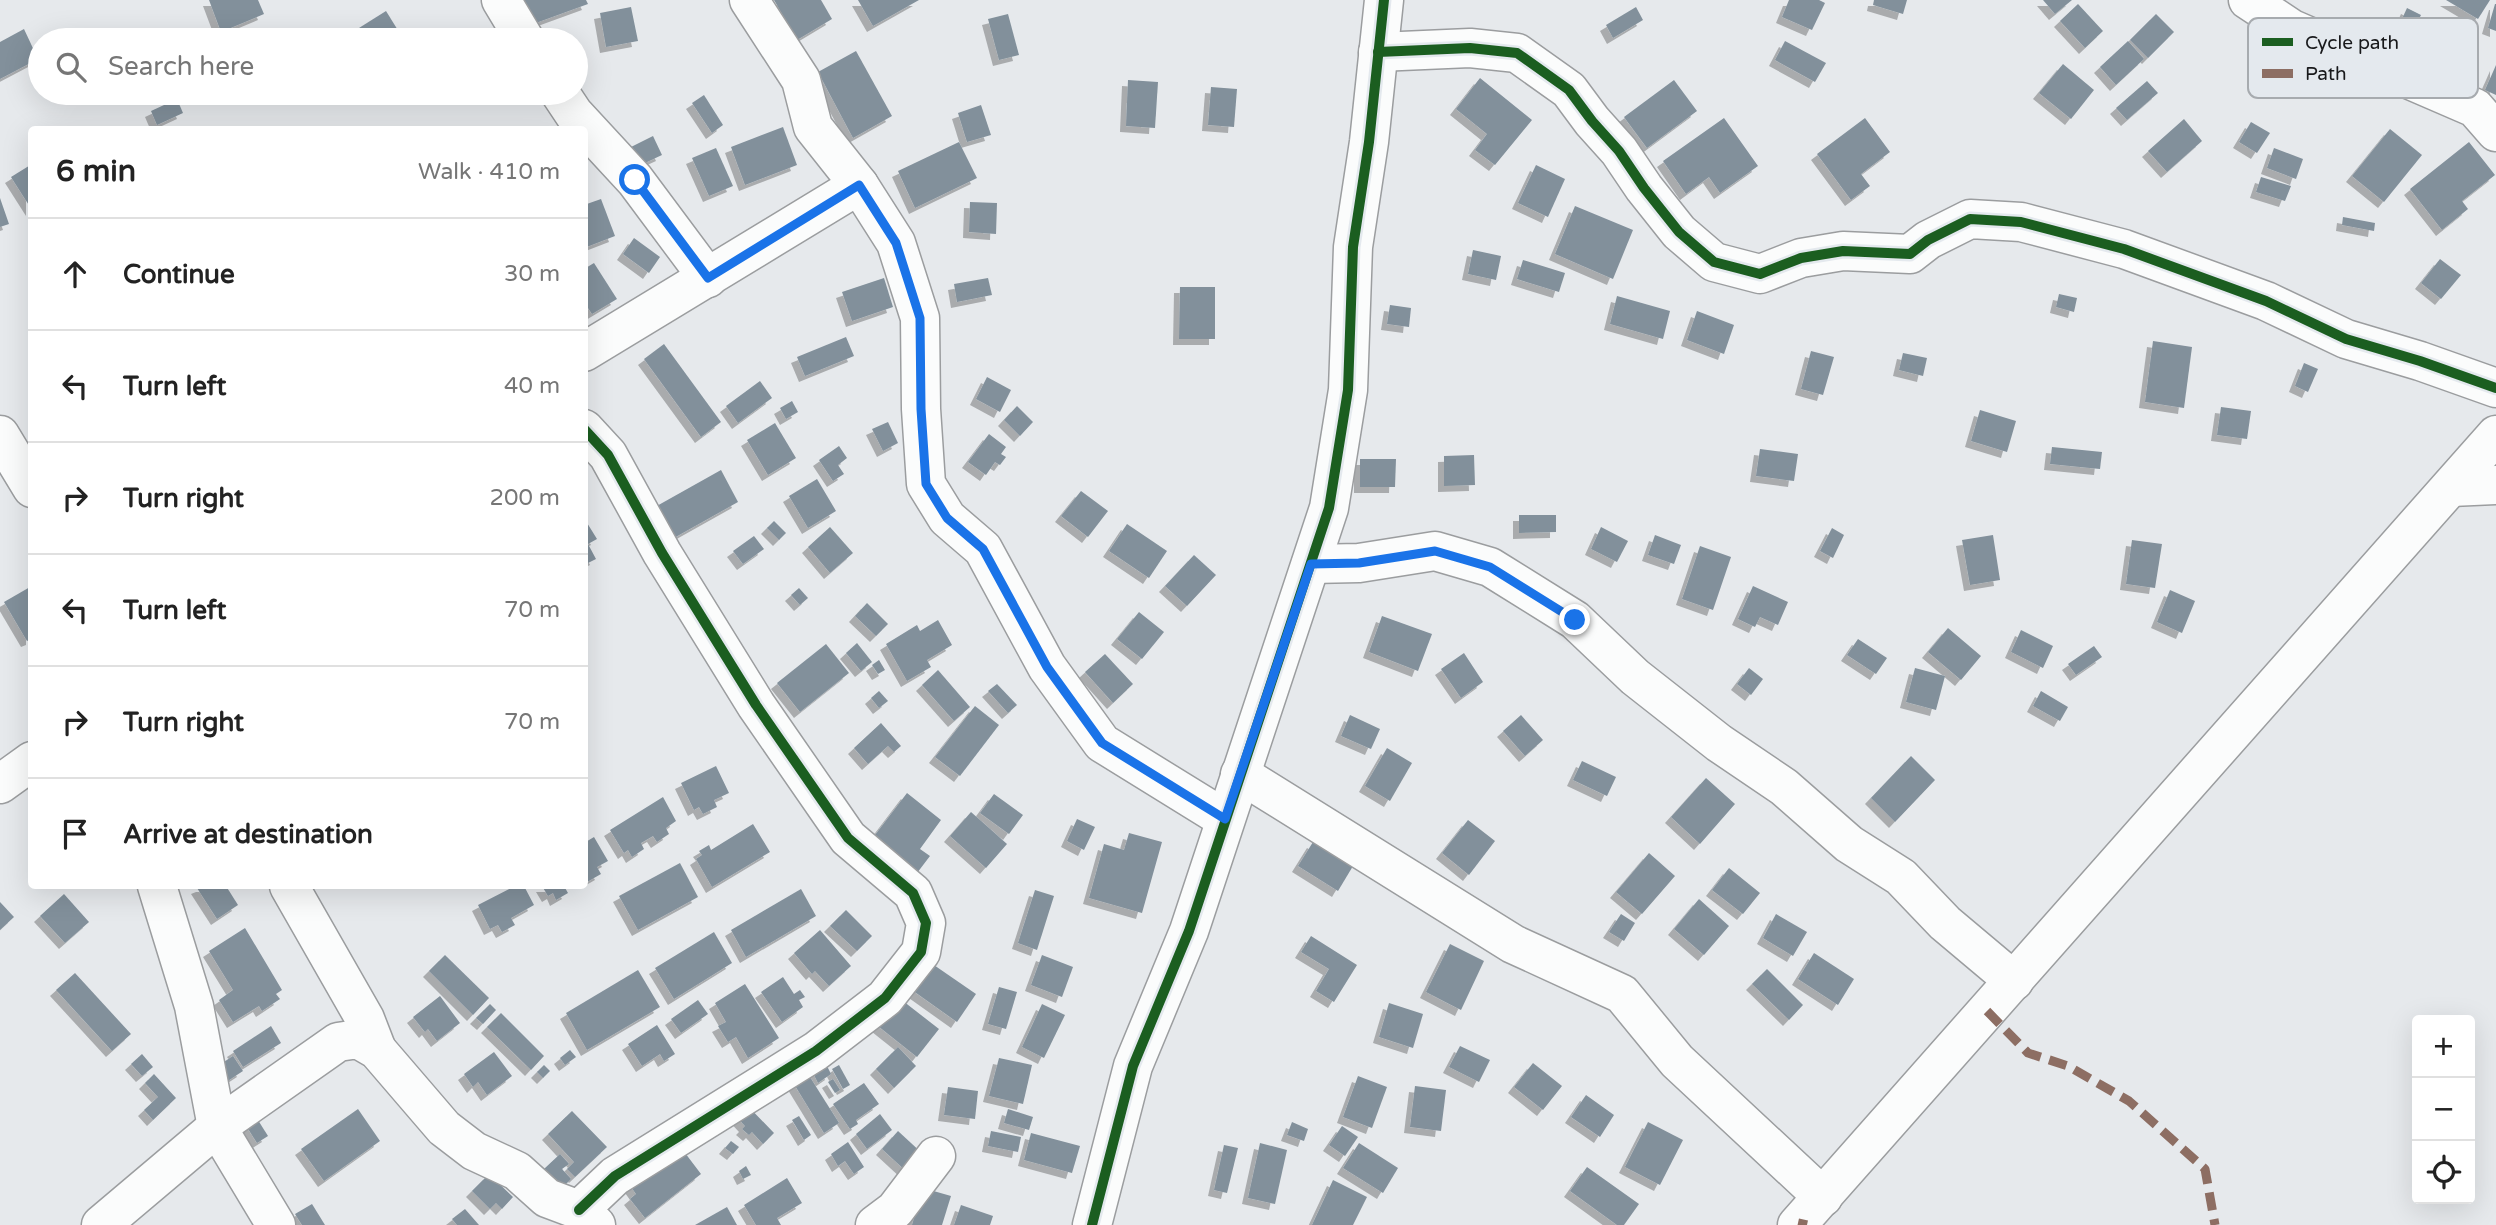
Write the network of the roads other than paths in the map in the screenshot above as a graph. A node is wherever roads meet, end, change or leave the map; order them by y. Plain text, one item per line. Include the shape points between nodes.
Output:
1 (501, 0) edge
2 (749, 0) edge
3 (1384, 0) edge
4 (2248, 0) edge
5 (2275, 18) edge
6 (518, 28) edge
7 (1378, 52) junction
8 (2452, 98) edge
9 (568, 105) edge
10 (585, 126) edge
11 (588, 129) edge
12 (2496, 132) edge
13 (859, 185) junction
14 (708, 278) junction
15 (588, 350) edge
16 (2496, 388) edge
17 (588, 433) edge
18 (0, 435) edge
19 (2496, 435) edge
20 (28, 481) edge
21 (2496, 485) edge
22 (2451, 487) junction
23 (1311, 564) junction
24 (28, 764) edge
25 (1240, 774) junction
26 (0, 784) edge
27 (1225, 819) junction
28 (158, 889) edge
29 (291, 889) edge
30 (2014, 981) junction
31 (377, 1050) junction
32 (217, 1128) junction
33 (936, 1156) dead end
34 (1823, 1197) junction
35 (587, 1217) edge
36 (100, 1225) edge
37 (276, 1225) edge
38 (875, 1225) edge
39 (1092, 1225) edge
40 (1797, 1225) edge

1 - 6 street
2 - 13 street via 801,80 813,127
3 - 7 street
4 - 5 street
7 - 16 street via 1470,48 1517,53 1569,90 1679,232 1714,262 1760,274 1801,258 1843,251 1910,254 1970,219 2021,222 2124,249 2266,301 2346,339
7 - 23 street via 1353,247 1348,390 1329,508
8 - 12 street via 2475,108
9 - 10 street
11 - 14 street via 635,180
13 - 14 street
13 - 27 street via 896,243 920,318 926,484 947,518 983,549 1047,667 1102,743
14 - 15 street
17 - 35 street via 608,455 755,705 848,838 913,892 926,923 920,952 885,998 816,1051 615,1176
18 - 20 street
19 - 22 street
21 - 22 street
22 - 30 street
23 - 25 street
23 - 30 street via 1359,563 1435,551 1490,567 1575,620 1635,677 1783,786 1849,844 1901,877 1945,923
24 - 26 street
25 - 27 street
25 - 34 street via 1514,944 1622,994 1677,1061
27 - 39 street via 1189,931 1133,1066
28 - 32 street via 194,1006
29 - 31 street via 365,1019
30 - 34 street
31 - 32 street via 358,1039 338,1042
31 - 35 street via 444,1128 474,1152 517,1171 547,1198
32 - 36 street
32 - 37 street
33 - 38 street via 895,1210
34 - 40 street

